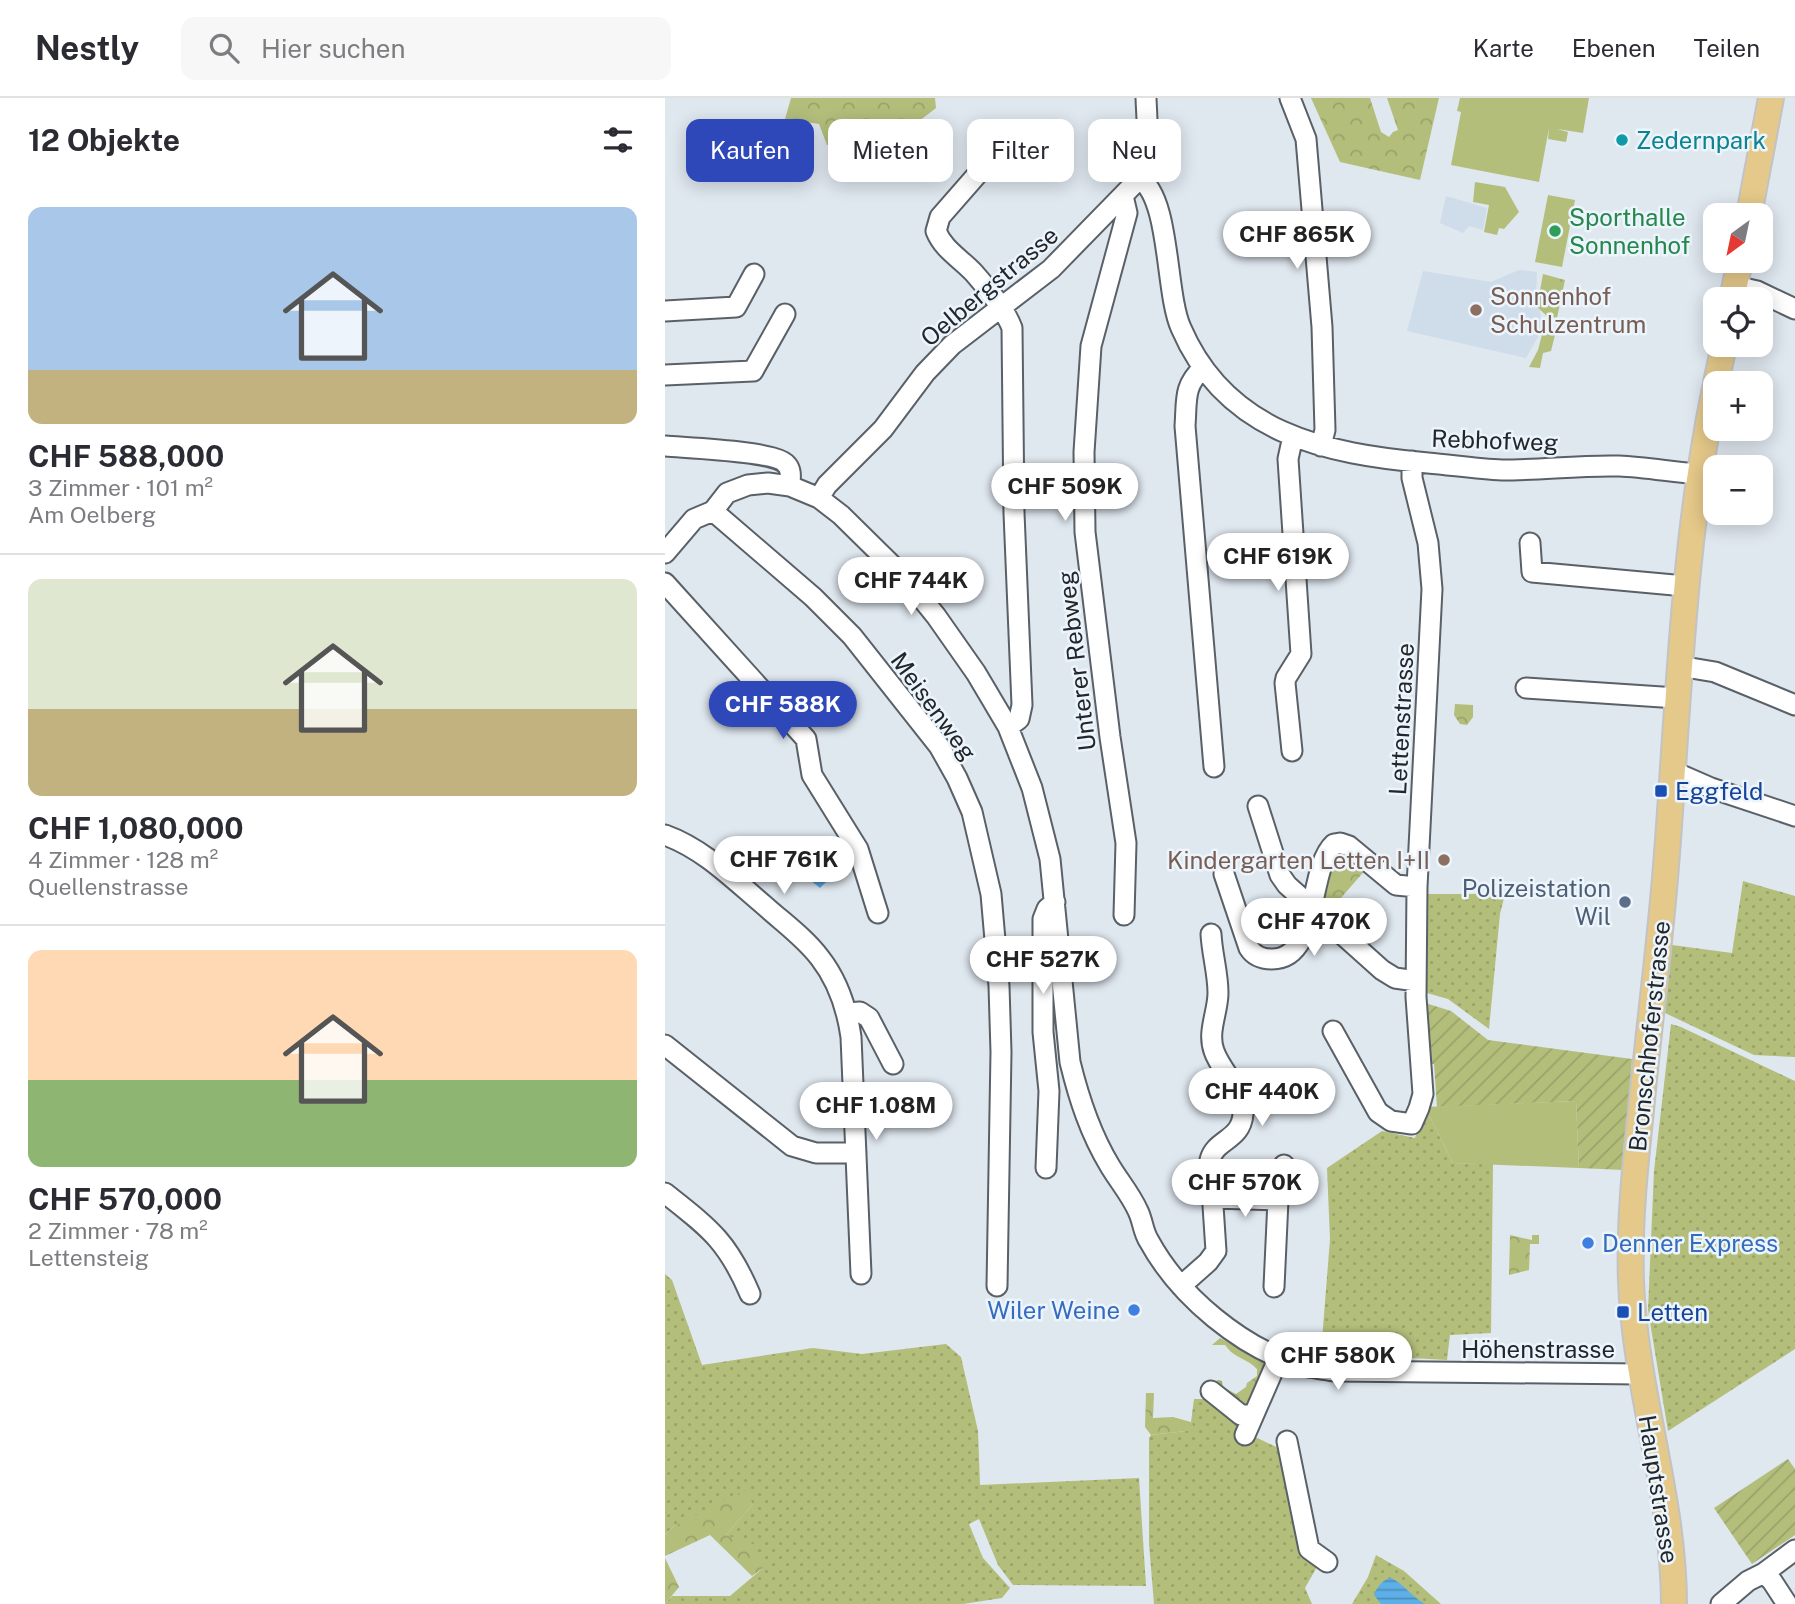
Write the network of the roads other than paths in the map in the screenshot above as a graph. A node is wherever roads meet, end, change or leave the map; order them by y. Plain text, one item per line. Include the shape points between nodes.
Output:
1 (1146, 98) edge
2 (1290, 98) edge
3 (1771, 98) edge
4 (1146, 119) edge
5 (971, 182) edge
6 (1135, 182) edge
7 (1145, 182) edge
8 (1123, 196) junction
9 (1750, 203) edge
10 (754, 274) dead end
11 (1773, 299) edge
12 (1001, 309) junction
13 (1795, 309) edge
14 (665, 311) edge
15 (785, 314) dead end
16 (1203, 368) junction
17 (665, 375) edge
18 (1293, 436) junction
19 (1705, 441) edge
20 (665, 446) edge
21 (1321, 446) junction
22 (1412, 461) junction
23 (1698, 474) junction
24 (790, 486) junction
25 (819, 498) junction
26 (713, 510) junction
27 (1530, 543) dead end
28 (665, 553) edge
29 (665, 583) edge
30 (1685, 586) junction
31 (1679, 666) junction
32 (1526, 688) dead end
33 (1677, 698) junction
34 (1795, 705) edge
35 (1008, 727) junction
36 (1292, 751) dead end
37 (1214, 767) dead end
38 (1672, 771) junction
39 (1258, 806) dead end
40 (1795, 816) edge
41 (665, 835) edge
42 (1224, 874) dead end
43 (1417, 887) junction
44 (1055, 902) junction
45 (1312, 906) junction
46 (878, 913) dead end
47 (1124, 915) dead end
48 (1211, 934) dead end
49 (1416, 981) junction
50 (848, 1013) junction
51 (1333, 1031) dead end
52 (665, 1045) edge
53 (893, 1065) dead end
54 (856, 1153) junction
55 (1284, 1165) dead end
56 (1046, 1168) dead end
57 (665, 1193) edge
58 (1213, 1198) junction
59 (1278, 1200) junction
60 (861, 1274) dead end
61 (997, 1286) dead end
62 (1181, 1286) junction
63 (1274, 1287) dead end
64 (750, 1294) dead end
65 (1279, 1357) junction
66 (1640, 1374) junction
67 (1211, 1391) dead end
68 (1254, 1415) junction
69 (1245, 1435) dead end
70 (1287, 1441) dead end
71 (1795, 1550) edge
72 (1327, 1562) dead end
73 (1764, 1573) junction
74 (1674, 1604) edge
75 (1721, 1604) edge
76 (1787, 1604) edge

1 - 4 street
2 - 21 street via 1306,139 1310,178 1322,327 1325,430
3 - 9 main road
5 - 12 street via 940,217 936,231
6 - 8 street, Oelbergstrasse
7 - 16 street, Rebhofweg via 1158,208 1180,327
8 - 12 street, Oelbergstrasse via 1051,269
8 - 47 street, Unterer Rebweg via 1126,213 1091,346 1084,452 1085,532 1126,843
10 - 14 street via 736,307
11 - 13 street
12 - 25 street, Oelbergstrasse via 952,345 925,373 883,429
12 - 35 street via 1012,328 1022,705 1019,719
15 - 17 street via 753,371
16 - 18 street, Rebhofweg via 1241,408
16 - 37 street via 1188,387 1185,426
18 - 21 street, Rebhofweg
18 - 36 street via 1288,459 1301,654 1285,683
19 - 23 main road, Bronschhoferstrasse
20 - 24 street via 781,459 790,472
21 - 22 street, Rebhofweg
22 - 23 street, Rebhofweg via 1501,470 1618,466
22 - 43 street, Lettenstrasse via 1432,589
23 - 30 main road, Bronschhoferstrasse
24 - 25 street, Höhenstrasse
24 - 26 street, Höhenstrasse via 748,485 727,493
25 - 35 street, Höhenstrasse via 880,552 936,616
26 - 28 street, Höhenstrasse via 694,519
26 - 61 street, Meisenweg via 852,636 939,746 972,812 991,894 999,986
27 - 30 street via 1532,572
29 - 46 street via 806,739 812,775 858,849
30 - 31 main road, Bronschhoferstrasse
31 - 33 main road, Bronschhoferstrasse
31 - 34 street via 1715,672
32 - 33 street
33 - 38 main road, Bronschhoferstrasse
35 - 44 street, Höhenstrasse via 1043,825
38 - 40 street
38 - 66 main road, Bronschhoferstrasse via 1630,1231
39 - 45 street via 1280,874
41 - 50 street via 697,850 801,937 821,958
42 - 45 street via 1249,948 1261,958 1284,957 1298,947
43 - 45 street via 1397,885 1349,846 1334,844 1325,858
43 - 49 street, Lettenstrasse
44 - 56 street via 1043,919 1043,1032 1049,1091
44 - 62 street, Höhenstrasse via 1070,1062 1077,1091 1096,1140 1138,1211 1148,1240
45 - 49 street via 1389,975
48 - 58 street via 1218,992 1211,1031 1213,1051 1244,1107 1239,1129 1211,1155
49 - 51 street, Lettenstrasse via 1423,1094 1412,1124 1391,1121 1378,1112
50 - 53 street via 860,1012 869,1018
50 - 54 street
52 - 54 street via 792,1146 816,1153
54 - 60 street
55 - 59 street
57 - 64 street via 722,1242
58 - 59 street
58 - 62 street via 1216,1251
59 - 63 street
62 - 65 street, Höhenstrasse via 1233,1332
65 - 66 street, Höhenstrasse via 1303,1366 1357,1373
65 - 68 street
66 - 74 main road, Hauptstrasse via 1669,1535
67 - 68 street via 1241,1415
68 - 69 street
70 - 72 street via 1309,1549
71 - 73 street
73 - 75 street
73 - 76 street

